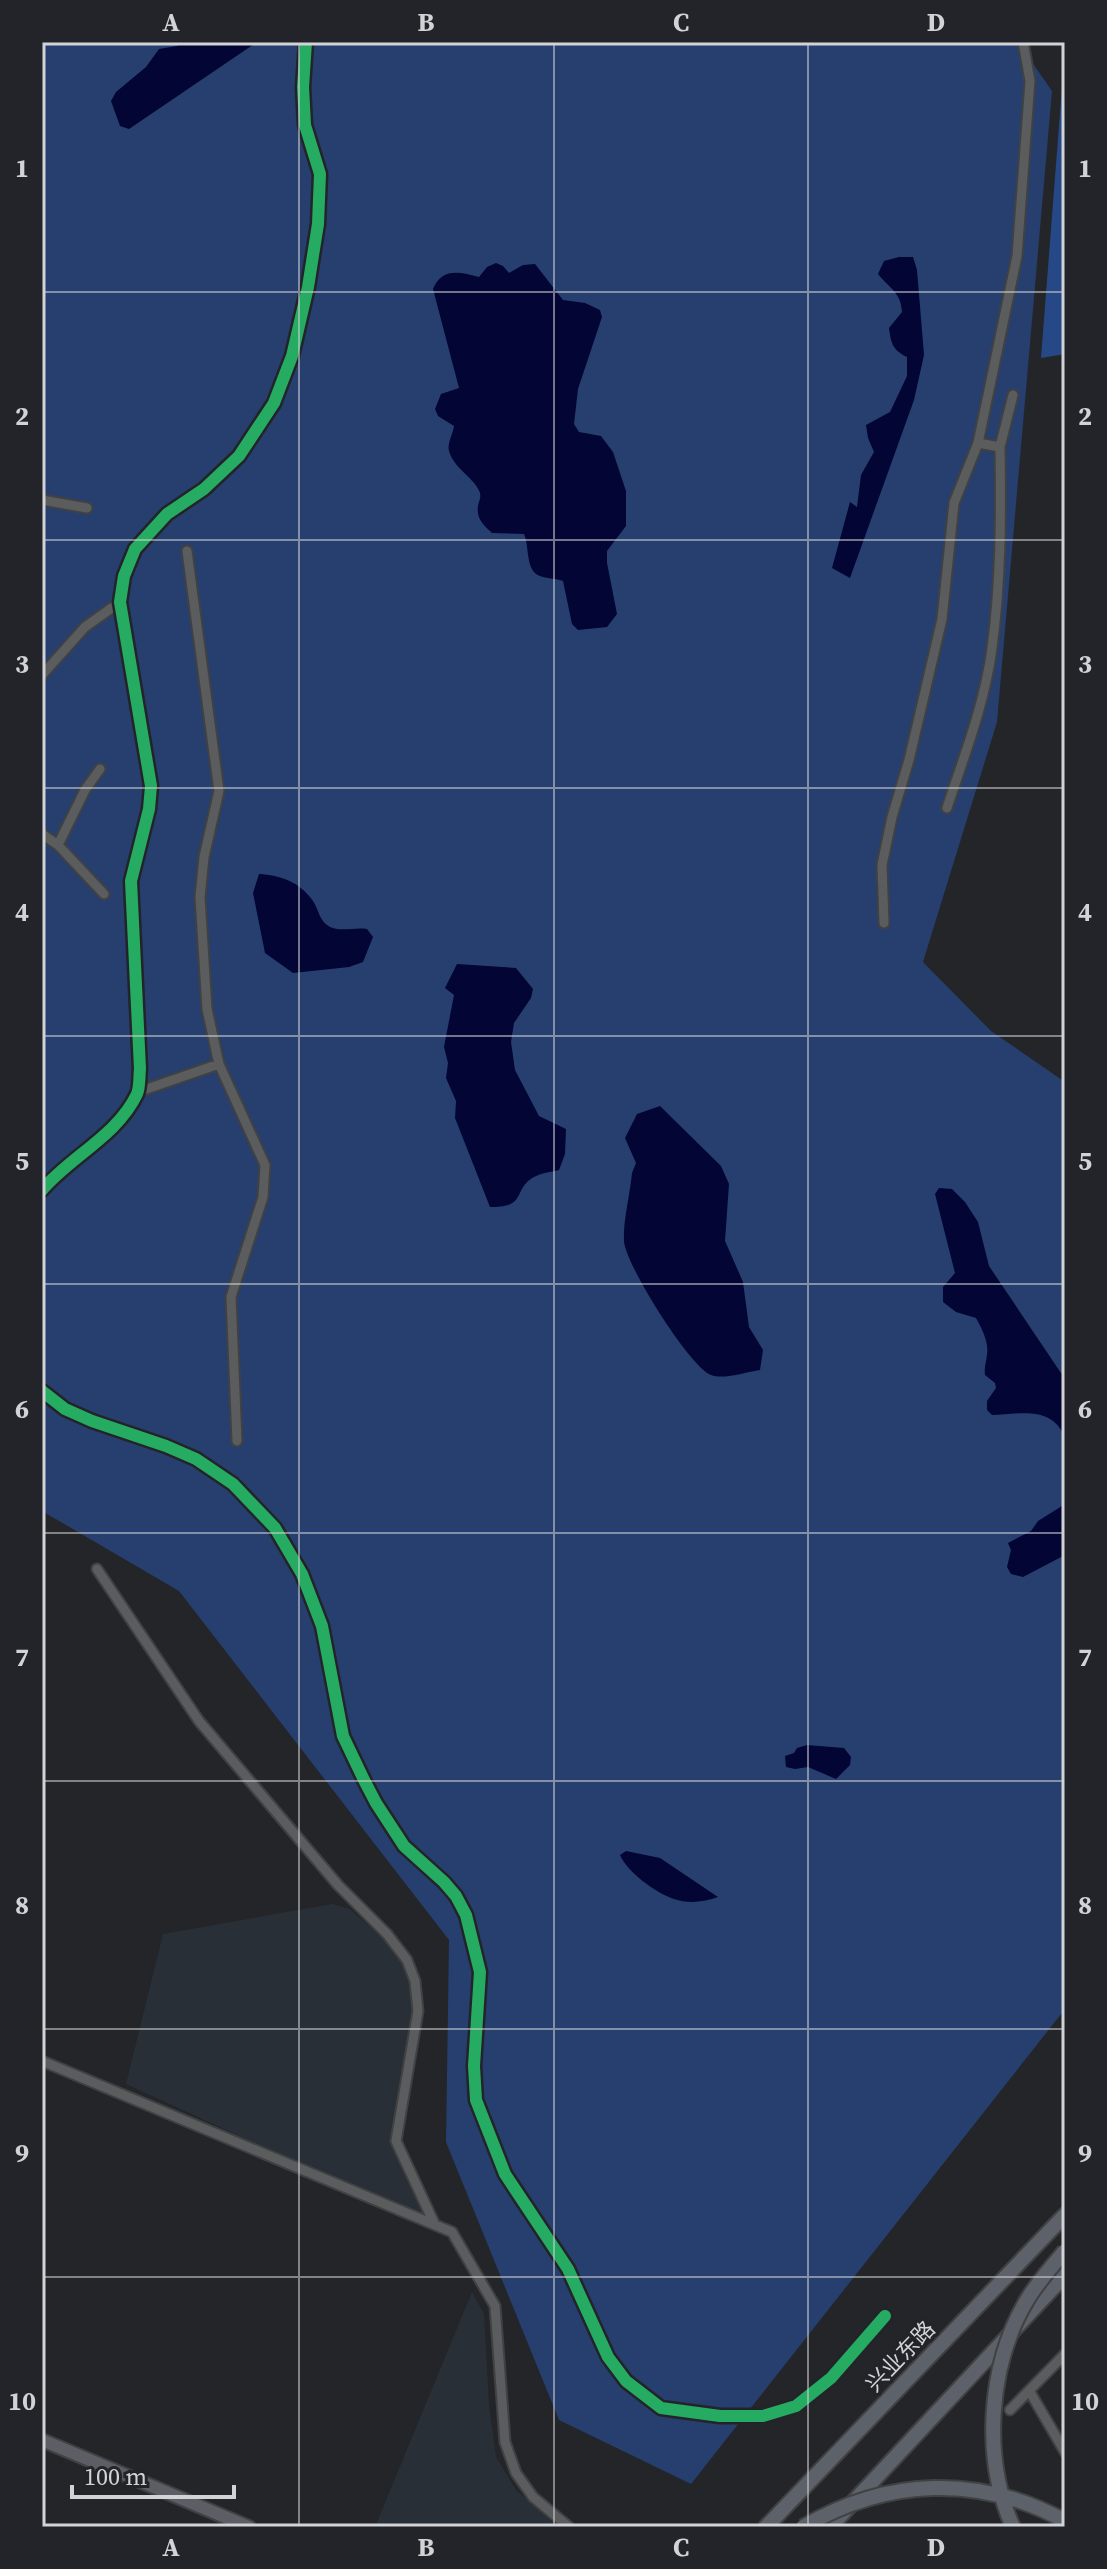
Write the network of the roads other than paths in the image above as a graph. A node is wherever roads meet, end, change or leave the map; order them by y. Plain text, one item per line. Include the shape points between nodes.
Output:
1 (306, 42) edge
2 (1023, 42) edge
3 (1013, 395) dead end
4 (978, 443) junction
5 (1000, 447) junction
6 (42, 500) edge
7 (87, 508) dead end
8 (187, 551) dead end
9 (120, 602) junction
10 (42, 675) edge
11 (100, 769) dead end
12 (947, 808) dead end
13 (42, 834) edge
14 (58, 845) junction
15 (104, 894) dead end
16 (884, 923) dead end
17 (219, 1064) junction
18 (138, 1092) junction
19 (42, 1190) edge
20 (42, 1391) edge
21 (237, 1441) dead end
22 (97, 1569) dead end
23 (42, 2061) edge
24 (1065, 2215) edge
25 (435, 2225) junction
26 (1065, 2251) edge
27 (1065, 2275) edge
28 (885, 2316) dead end
29 (1065, 2354) edge
30 (1030, 2392) junction
31 (1010, 2410) dead end
32 (42, 2440) edge
33 (1065, 2452) edge
34 (1065, 2521) edge
35 (249, 2527) edge
36 (569, 2527) edge
37 (766, 2527) edge
38 (803, 2527) edge
39 (830, 2527) edge
40 (1013, 2527) edge

1 - 9 street via 305,125 320,174 318,224 292,356 274,403 239,456 167,514 135,549
2 - 4 street via 1030,81 1017,256
3 - 5 street
4 - 5 street
4 - 16 street via 954,503 942,619 882,865
5 - 12 street via 1002,523 992,650
6 - 7 street
8 - 17 street via 219,791 200,897 207,1009
9 - 10 street via 85,627
9 - 18 street via 151,786 131,881
11 - 14 street
13 - 14 street
14 - 15 street
17 - 18 street
17 - 21 street via 265,1165 263,1197 231,1297
18 - 19 street via 117,1124
20 - 28 street via 92,1421 196,1459 233,1484 275,1528 302,1574 322,1626 343,1736 364,1780 404,1846 444,1882 466,1915 480,1972 476,2100 505,2174 568,2269 608,2357 626,2381 661,2408 763,2416 796,2406 831,2378
22 - 25 street via 199,1721 407,1960 418,2011 396,2141
23 - 25 street
24 - 37 main road, 兴业东路
25 - 36 street via 452,2232 495,2306 505,2442 516,2473 533,2497
26 - 40 main road, bridge via 1027,2300 1008,2341 995,2403 995,2462
27 - 39 main road
29 - 30 street
30 - 31 street
30 - 33 street
32 - 35 main road
34 - 38 main road, bridge via 1002,2495 926,2488 879,2494

